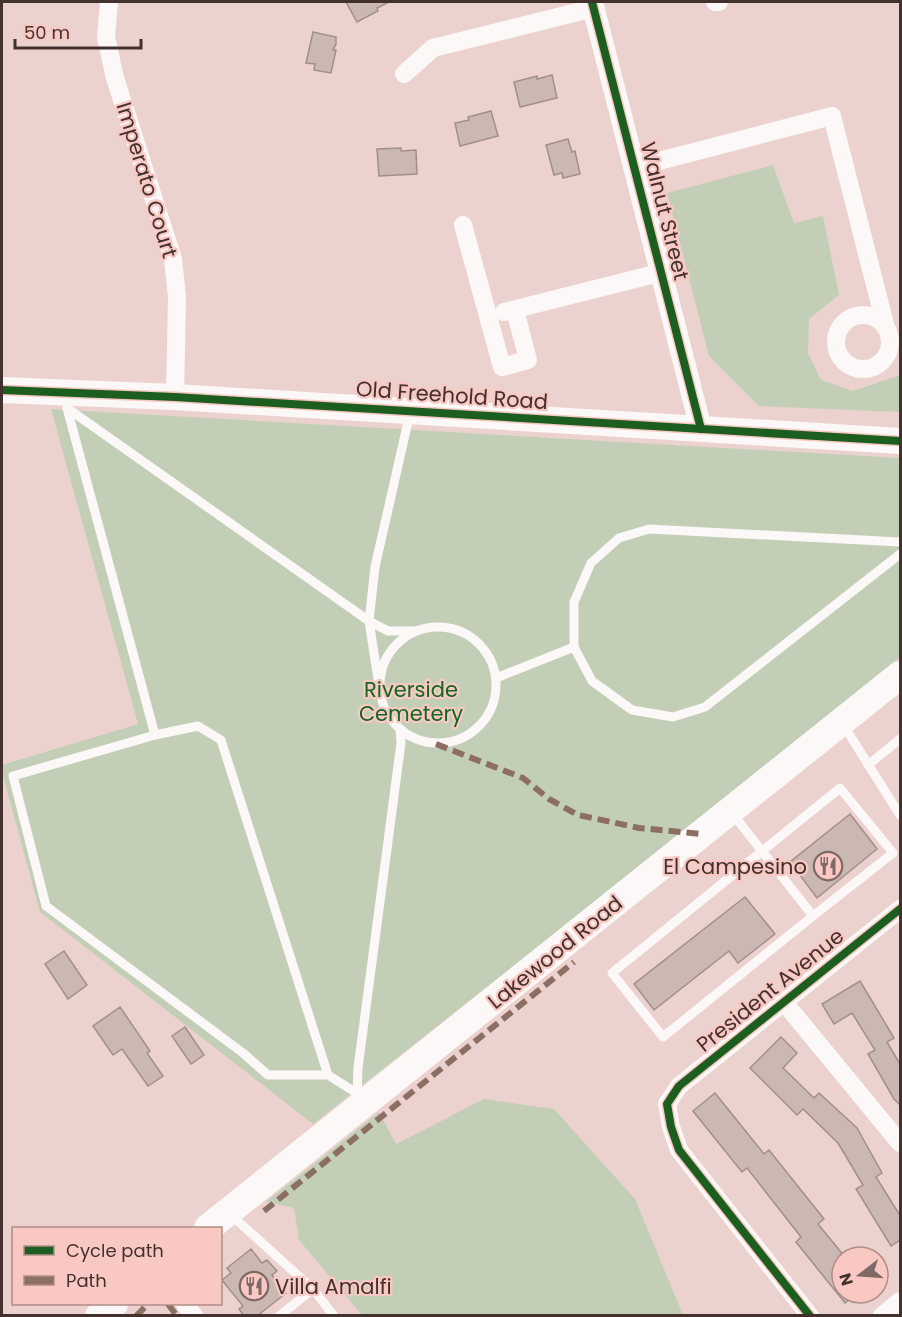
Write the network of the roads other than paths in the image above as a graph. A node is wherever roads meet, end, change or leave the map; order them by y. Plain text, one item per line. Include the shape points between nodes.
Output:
1 (109, 2) edge
2 (593, 5) edge
3 (404, 74) dead end
4 (636, 167) junction
5 (463, 225) dead end
6 (663, 272) junction
7 (515, 310) junction
8 (488, 316) junction
9 (886, 328) dead end
10 (2, 390) edge
11 (175, 397) junction
12 (64, 400) junction
13 (411, 410) junction
14 (701, 429) junction
15 (900, 441) edge
16 (900, 542) edge
17 (900, 554) edge
18 (369, 621) junction
19 (415, 631) junction
20 (574, 647) junction
21 (900, 675) edge
22 (496, 678) junction
23 (381, 696) junction
24 (841, 722) junction
25 (400, 729) junction
26 (155, 735) junction
27 (900, 739) edge
28 (868, 765) junction
29 (731, 812) junction
30 (900, 815) edge
31 (762, 852) junction
32 (900, 909) edge
33 (813, 916) junction
34 (783, 1001) junction
35 (328, 1075) junction
36 (358, 1099) junction
37 (900, 1143) edge
38 (218, 1220) edge
39 (314, 1289) junction
40 (900, 1301) edge
41 (113, 1305) edge
42 (99, 1316) edge
43 (279, 1316) edge
44 (334, 1316) edge
45 (810, 1316) edge
46 (882, 1316) edge

1 - 11 street, Imperato Court via 106,37 115,78 173,259 177,297
2 - 3 street via 433,48
2 - 4 street, Walnut Street
4 - 6 street, Walnut Street
4 - 9 street via 832,116
5 - 8 street
6 - 7 street
6 - 14 street, Walnut Street
7 - 8 street
7 - 8 street via 528,360 502,367
10 - 12 main road, Old Freehold Road
11 - 12 main road, Old Freehold Road
11 - 13 main road, Old Freehold Road
12 - 18 lane
12 - 26 lane
13 - 14 main road, Old Freehold Road
13 - 18 lane via 375,567
14 - 15 main road, Old Freehold Road
16 - 20 lane via 649,529 619,538 591,562 574,602
17 - 20 lane via 705,707 673,717 632,710 592,681
18 - 19 lane via 388,631
18 - 23 lane
19 - 22 lane via 450,628 466,634 490,658
19 - 23 lane via 397,644 384,662
20 - 22 lane
21 - 24 main road, Lakewood Road
22 - 25 lane via 495,698 488,717 474,732 456,741 436,744 416,740
23 - 25 lane
24 - 28 lane
24 - 29 main road, Lakewood Road
25 - 36 lane
26 - 35 lane via 198,726 221,741
26 - 35 lane via 13,776 46,906 268,1075
27 - 28 lane
28 - 30 lane
29 - 31 lane
29 - 36 main road, Lakewood Road
31 - 33 lane
31 - 33 lane via 840,788 893,853
31 - 33 lane via 612,973 663,1037
32 - 34 street, President Avenue
34 - 37 street
34 - 45 street, President Avenue via 679,1086 668,1104 679,1150
35 - 36 lane
36 - 38 main road, Lakewood Road
38 - 39 lane
39 - 43 lane
39 - 44 lane
40 - 46 street
41 - 42 main road

